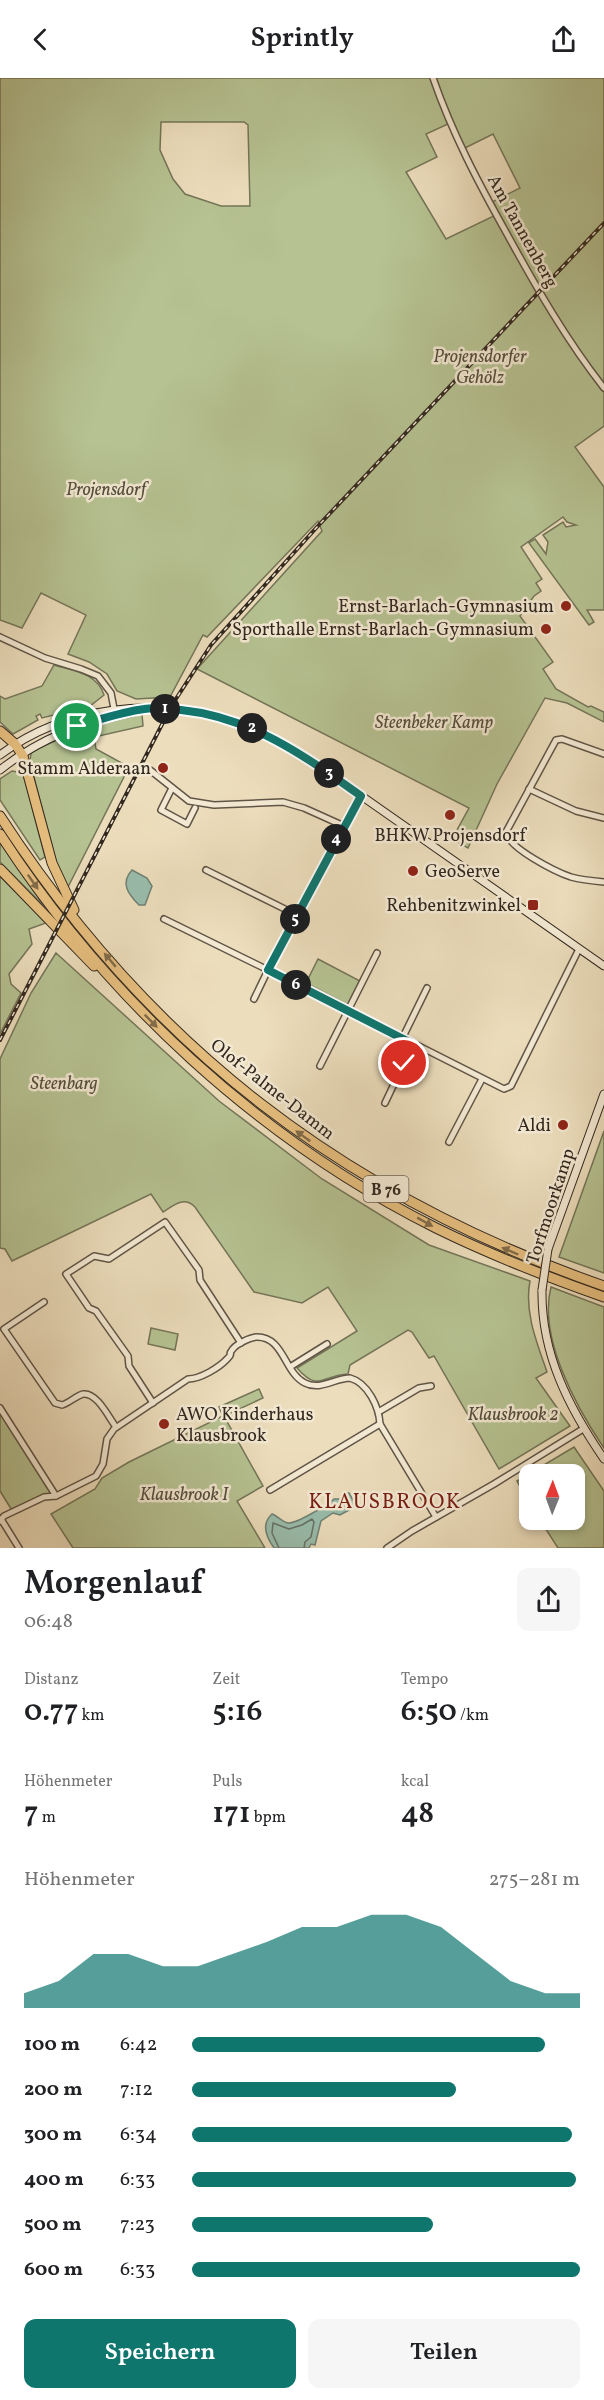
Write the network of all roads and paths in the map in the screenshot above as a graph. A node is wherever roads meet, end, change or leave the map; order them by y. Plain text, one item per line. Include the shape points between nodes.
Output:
1 (433, 78) edge
2 (604, 388) edge
3 (0, 637) edge
4 (115, 712) junction
5 (0, 730) edge
6 (15, 744) junction
7 (21, 754) junction
8 (604, 754) edge
9 (0, 755) edge
10 (0, 770) edge
11 (150, 770) dead end
12 (172, 788) junction
13 (529, 789) junction
14 (361, 796) junction
15 (195, 808) dead end
16 (0, 816) edge
17 (604, 818) edge
18 (344, 826) junction
19 (0, 834) edge
20 (0, 869) edge
21 (206, 870) dead end
22 (604, 882) edge
23 (297, 915) junction
24 (164, 919) dead end
25 (87, 933) junction
26 (579, 949) junction
27 (377, 953) dead end
28 (604, 966) edge
29 (268, 970) junction
30 (111, 978) junction
31 (427, 988) dead end
32 (254, 999) dead end
33 (347, 1011) junction
34 (402, 1039) junction
35 (413, 1044) junction
36 (320, 1066) dead end
37 (482, 1079) junction
38 (604, 1094) edge
39 (385, 1103) dead end
40 (449, 1142) dead end
41 (604, 1286) edge
42 (604, 1297) edge
43 (44, 1302) dead end
44 (241, 1343) junction
45 (327, 1344) dead end
46 (290, 1367) junction
47 (431, 1386) dead end
48 (153, 1403) junction
49 (0, 1408) edge
50 (380, 1412) junction
51 (380, 1424) junction
52 (117, 1427) junction
53 (584, 1429) junction
54 (604, 1459) edge
55 (270, 1490) dead end
56 (56, 1496) junction
57 (436, 1517) junction
58 (1, 1520) edge
59 (19, 1548) edge
60 (387, 1548) edge

1 - 2 street, Am Tannenberg via 471,167 524,265 556,320
3 - 4 street via 98,676 109,689
4 - 6 main road via 52,726
4 - 7 main road via 65,730
4 - 14 main road via 197,712 231,720 304,756
5 - 6 highway
6 - 7 highway
6 - 9 main road
7 - 10 main road
7 - 25 highway via 52,863 65,896
8 - 13 street via 556,740
11 - 12 street
12 - 15 street via 161,810 187,824
12 - 18 street via 197,803 282,802
13 - 17 street via 576,811
13 - 22 street via 506,830 507,838 560,873
14 - 18 street
14 - 26 main road
16 - 25 highway, Olof-Palme-Damm / B 76 via 51,890
18 - 23 street
19 -> 30 highway, Olof-Palme-Damm / B 76 via 67,927
20 - 30 highway via 88,962
21 - 23 street
23 - 29 street
24 - 29 street
41 -> 25 highway, Olof-Palme-Damm / B 76 via 527,1258 439,1218 310,1141 194,1048 131,986
26 - 28 main road
26 - 37 street via 511,1086 501,1089
27 - 33 street
29 - 32 street
29 - 33 street
30 -> 42 highway, Olof-Palme-Damm / B 76 via 189,1057 304,1149 435,1227 522,1267
31 - 34 street
33 - 34 street
33 - 36 street
34 - 35 street
35 - 37 street
35 - 39 street
37 - 40 street
38 - 53 main road, Torfmoorkamp, bridge via 549,1249 542,1290 548,1349
43 - 52 street via 4,1329 55,1403 62,1405 80,1395 90,1395
44 - 46 street via 251,1338 268,1339
44 - 48 street via 202,1376 188,1379
44 - 48 street via 200,1280 199,1270 165,1222 109,1259 94,1257 66,1274 128,1356 129,1366
45 - 46 street
46 - 50 street via 302,1382 310,1385 344,1378 356,1380
47 - 50 street via 419,1388
48 - 52 street
49 - 56 street
50 - 51 street
51 - 55 street
51 - 57 street
52 - 56 street via 107,1439 99,1473
53 - 54 main road, Torfmoorkamp
53 - 57 street
56 - 58 street via 44,1497
57 - 60 street
58 - 59 street

